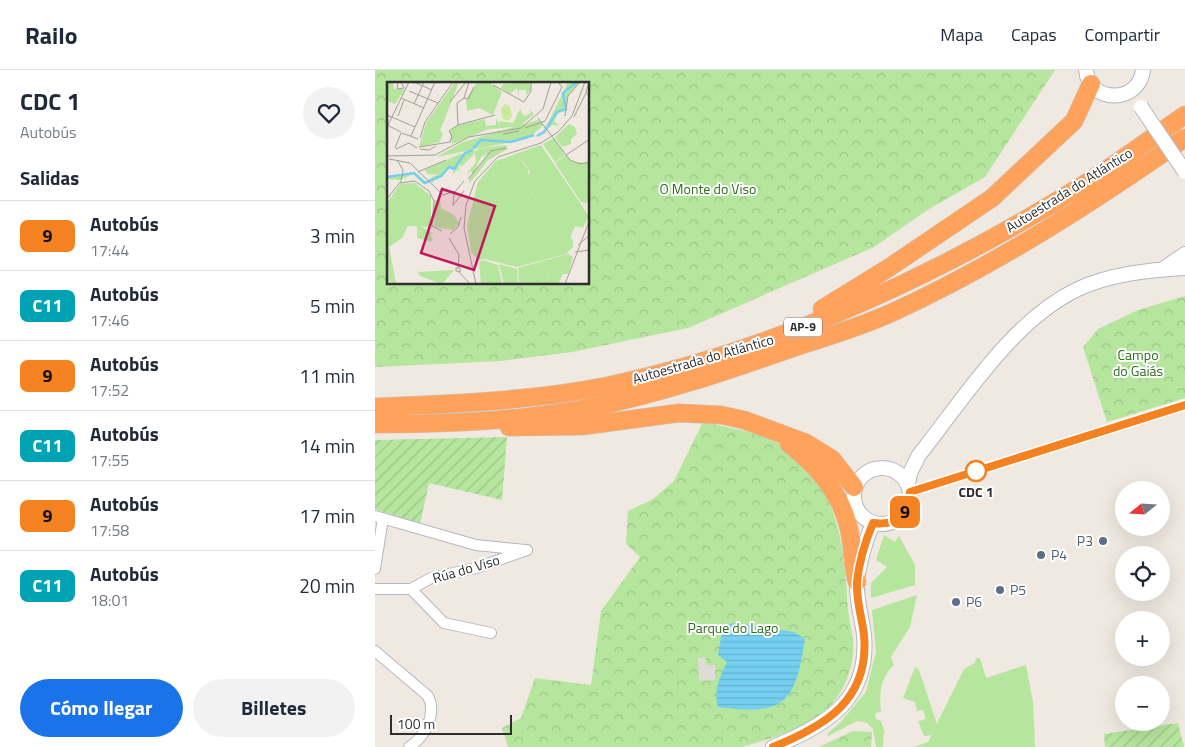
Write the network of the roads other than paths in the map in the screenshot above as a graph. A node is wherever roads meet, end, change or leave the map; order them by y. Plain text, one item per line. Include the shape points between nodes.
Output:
1 (1143, 70) edge
2 (1088, 77) edge
3 (1135, 88) junction
4 (1119, 96) junction
5 (1141, 107) junction
6 (1185, 115) edge
7 (1185, 138) edge
8 (1185, 172) edge
9 (1185, 254) edge
10 (1185, 268) edge
11 (1162, 270) junction
12 (772, 340) junction
13 (375, 408) edge
14 (375, 424) edge
15 (436, 424) junction
16 (769, 429) junction
17 (919, 455) junction
18 (889, 468) junction
19 (908, 484) junction
20 (854, 487) junction
21 (379, 517) edge
22 (873, 523) junction
23 (375, 569) edge
24 (857, 582) junction
25 (411, 588) junction
26 (375, 589) edge
27 (491, 633) dead end
28 (375, 652) edge
29 (422, 742) edge
30 (409, 747) edge
31 (773, 747) edge

1 - 3 street
2 - 4 street via 1103,94
2 - 12 highway via 1074,121 992,198 890,267
3 - 4 street
3 - 5 street
4 - 5 street
5 - 8 street, bridge
6 - 12 highway, Autoestrada do Atlántico / AP-9 via 1085,184 994,238 922,274
7 - 15 highway, Autoestrada do Atlántico / AP-9 via 1088,203 996,258 890,313 727,370 597,406
9 - 11 street
10 - 11 street
11 - 17 street via 1093,283 1044,311 1003,349
12 - 13 highway, Autoestrada do Atlántico / AP-9 via 605,386 465,404
14 - 15 highway, Autoestrada do Atlántico / AP-9
15 - 16 highway via 511,428 582,426 679,413 721,415
16 - 20 highway via 806,443 832,459
16 - 24 highway via 826,477 844,512
17 - 18 street
17 - 19 street
18 - 19 street
18 - 20 street via 864,473
19 - 22 street via 910,502 901,518 883,525
20 - 22 street via 855,505 865,519
21 - 23 street
21 - 25 street, Rúa do Viso via 476,545 527,550 476,568 431,578
22 - 24 street via 864,545
24 - 31 street via 864,652 855,686 829,719
25 - 26 street, Rúa do Viso
25 - 27 street via 444,622
28 - 29 street via 431,702 432,711
29 - 30 street

